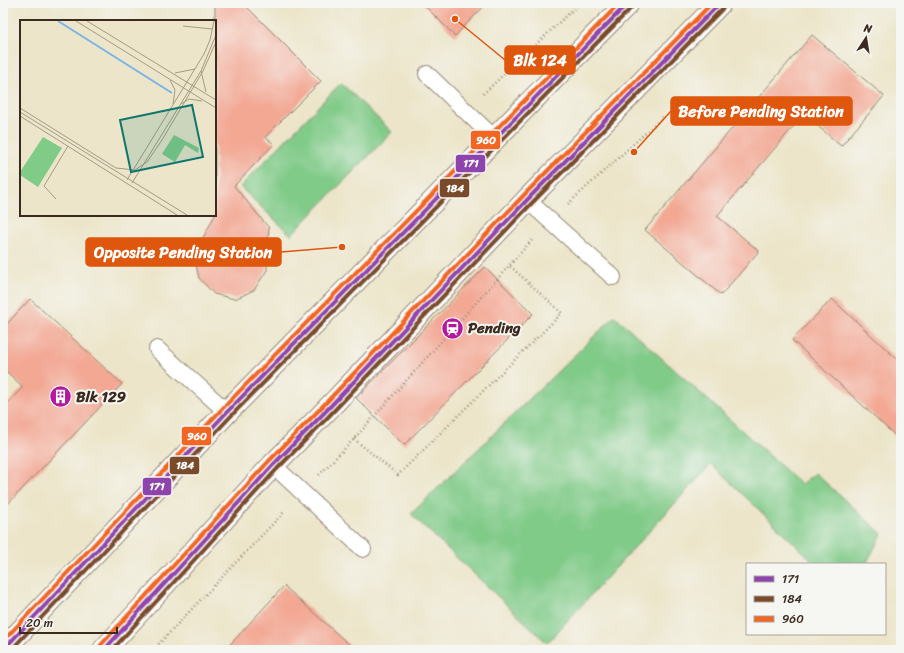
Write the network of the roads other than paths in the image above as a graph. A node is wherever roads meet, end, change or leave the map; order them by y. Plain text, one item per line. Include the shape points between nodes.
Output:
1 (628, 3) edge
2 (720, 3) edge
3 (428, 74) dead end
4 (495, 139) junction
5 (527, 200) junction
6 (613, 277) dead end
7 (157, 349) dead end
8 (227, 412) junction
9 (273, 465) junction
10 (363, 549) dead end
11 (3, 650) edge
12 (104, 650) edge

1 - 4 main road
2 - 5 main road
3 - 4 lane
4 - 8 main road
5 - 6 lane
5 - 9 main road
7 - 8 lane
8 - 11 main road
9 - 10 lane
9 - 12 main road

